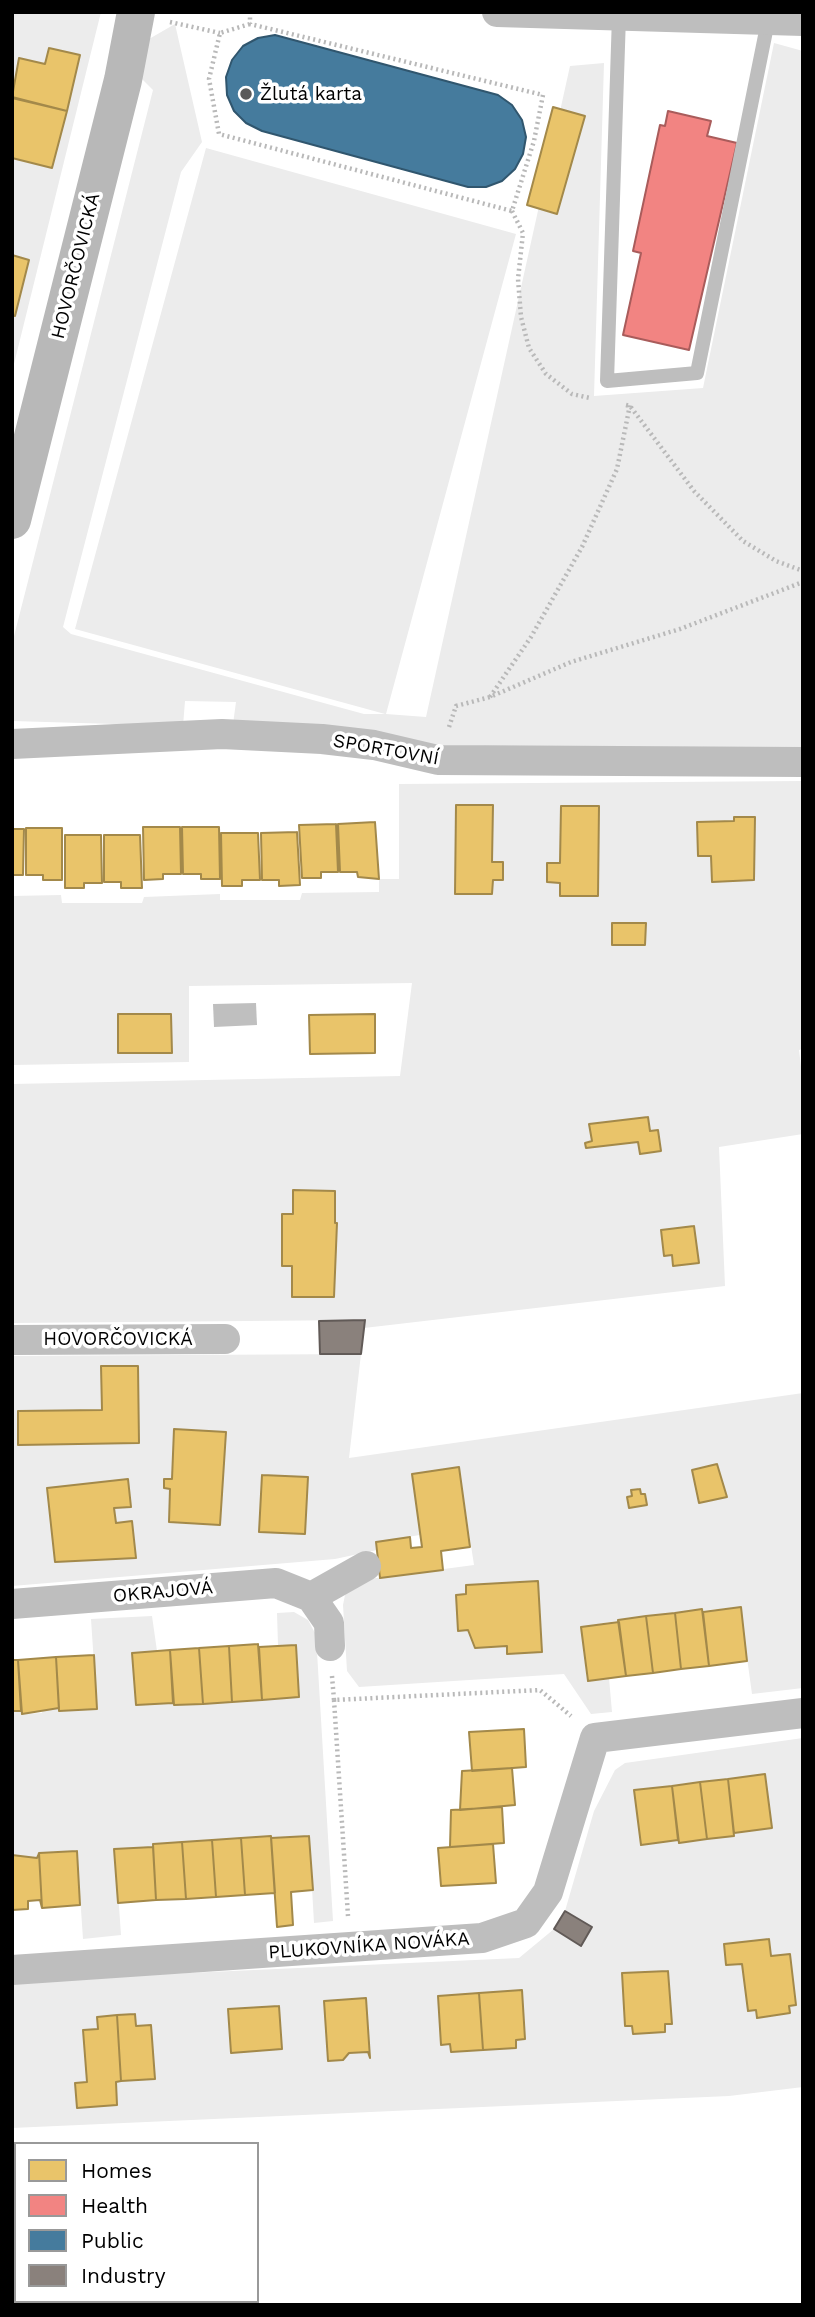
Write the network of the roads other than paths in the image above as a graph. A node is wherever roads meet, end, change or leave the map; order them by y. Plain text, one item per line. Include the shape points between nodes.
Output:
1 (497, 12) edge
2 (619, 16) junction
3 (150, 18) edge
4 (768, 21) junction
5 (803, 21) edge
6 (12, 520) edge
7 (12, 744) edge
8 (803, 762) edge
9 (225, 1339) dead end
10 (12, 1340) edge
11 (366, 1566) dead end
12 (311, 1597) junction
13 (12, 1604) edge
14 (330, 1646) road end
15 (803, 1713) edge
16 (12, 1970) edge

1 - 2 street
2 - 4 street
2 - 4 lane via 607,381 696,373
3 - 6 street, HOVORČOVICKÁ via 122,80
4 - 5 street
7 - 8 street, SPORTOVNÍ via 222,734 374,745 438,760
9 - 10 street, HOVORČOVICKÁ
11 - 12 street
12 - 13 street, OKRAJOVÁ via 276,1583
12 - 14 street via 329,1623
15 - 16 street, PLUKOVNÍKA NOVÁKA via 595,1738 548,1892 526,1923 482,1938

